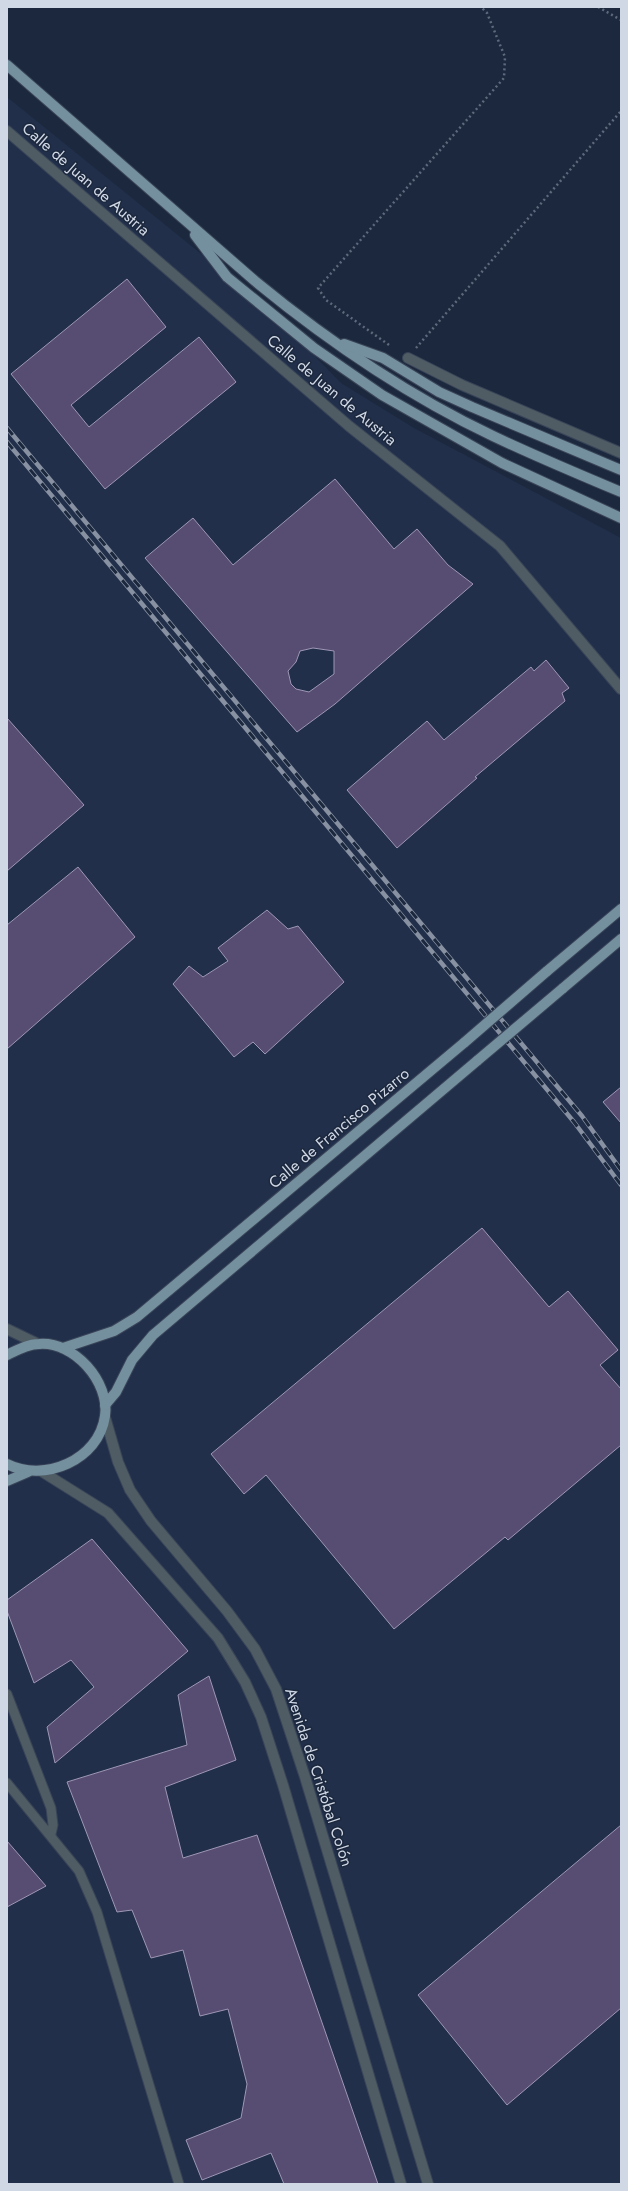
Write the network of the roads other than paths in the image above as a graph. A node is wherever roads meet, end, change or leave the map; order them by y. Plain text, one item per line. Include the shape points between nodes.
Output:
1 (7, 65) edge
2 (7, 131) edge
3 (183, 219) junction
4 (329, 338) junction
5 (408, 358) road end
6 (621, 453) edge
7 (621, 470) edge
8 (621, 492) edge
9 (621, 518) edge
10 (621, 689) edge
11 (621, 909) edge
12 (621, 939) edge
13 (7, 1330) edge
14 (38, 1344) junction
15 (63, 1348) junction
16 (7, 1355) edge
17 (105, 1405) junction
18 (105, 1417) junction
19 (7, 1464) edge
20 (41, 1471) junction
21 (28, 1472) junction
22 (7, 1481) edge
23 (7, 1694) edge
24 (7, 1783) edge
25 (51, 1834) junction
26 (179, 2184) edge
27 (401, 2184) edge
28 (428, 2184) edge

1 - 3 main road
2 - 10 street, Calle de Juan de Austria via 349,426 500,546
3 - 4 main road via 292,311
3 - 9 main road via 227,278 286,326 382,395 461,442
4 - 7 main road via 383,358 439,392
4 - 8 main road via 407,389 480,429
5 - 6 street via 462,385
11 - 15 main road, Calle de Francisco Pizarro, bridge via 137,1317 114,1331
12 - 17 main road, bridge via 153,1335 132,1360 116,1392
13 - 14 street
14 - 15 main road
14 - 16 main road
15 - 17 main road via 77,1356 90,1370 99,1385
17 - 18 main road
18 - 20 main road via 100,1432 80,1456 62,1467
18 - 28 street, Avenida de Cristóbal Colón via 118,1462 130,1490 151,1521 227,1611 255,1650 276,1689
19 - 21 main road
20 - 21 main road
20 - 27 street via 108,1513 218,1638 245,1682 261,1717 283,1785
21 - 22 main road
23 - 25 lane via 51,1808
24 - 25 lane
25 - 26 lane via 79,1870 97,1912

